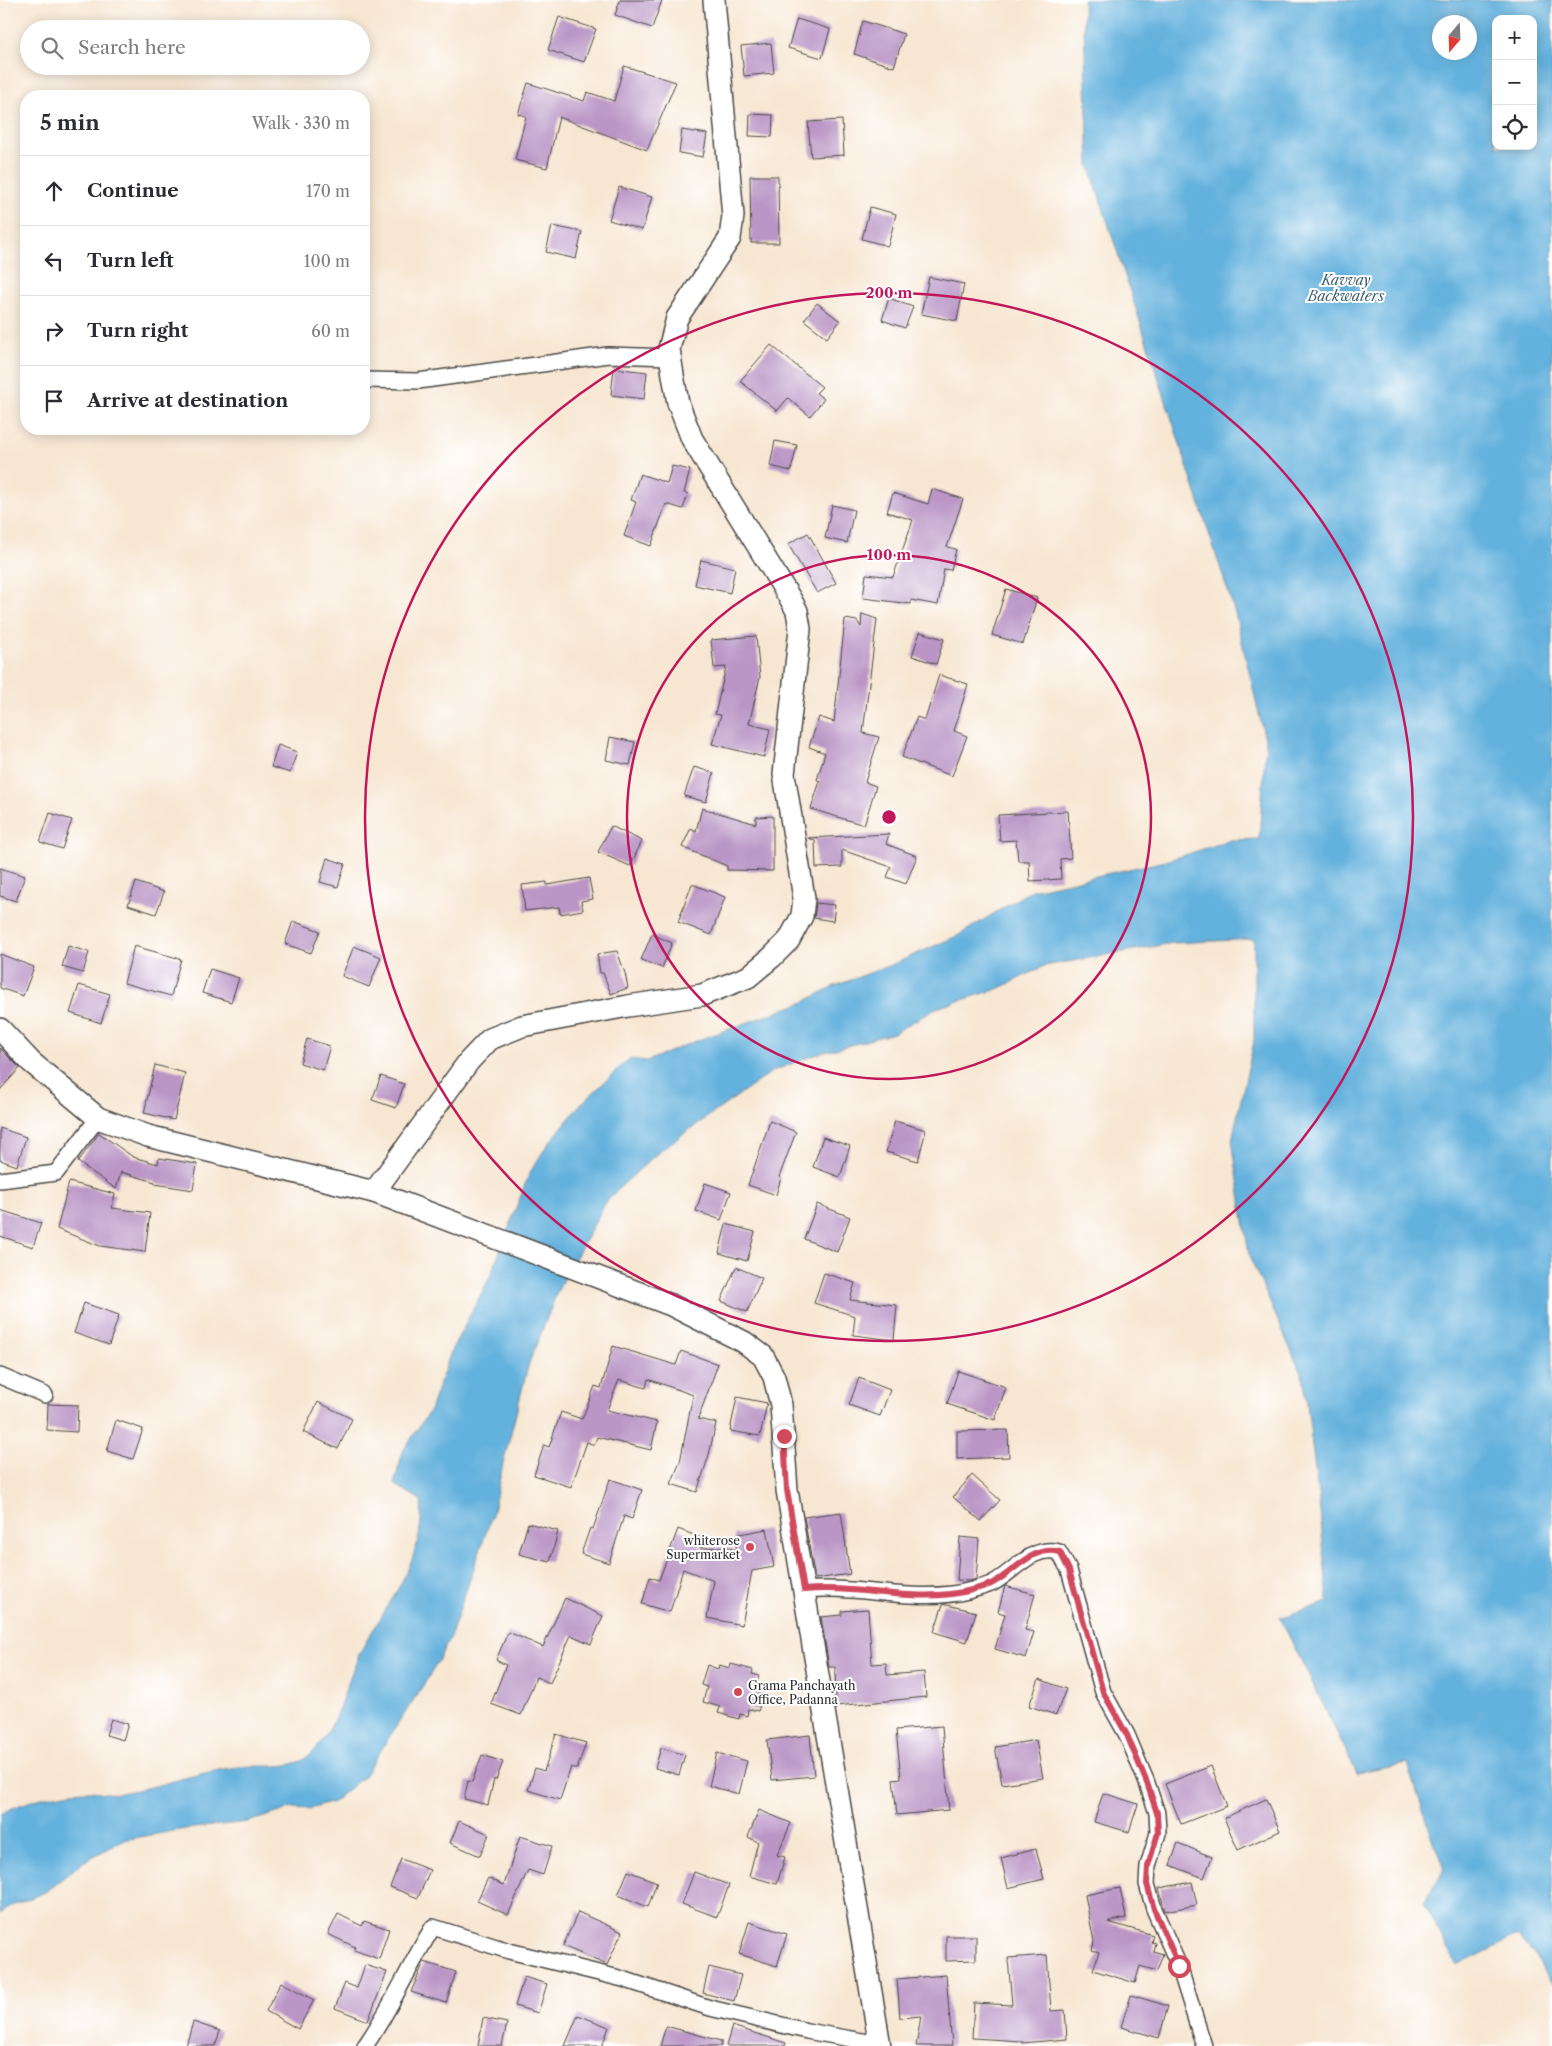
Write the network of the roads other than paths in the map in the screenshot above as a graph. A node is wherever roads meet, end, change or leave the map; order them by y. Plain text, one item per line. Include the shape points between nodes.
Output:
1 (714, 0) edge
2 (670, 357) junction
3 (370, 380) edge
4 (0, 1029) edge
5 (98, 1118) junction
6 (0, 1180) edge
7 (374, 1192) junction
8 (0, 1376) edge
9 (45, 1395) dead end
10 (804, 1590) junction
11 (880, 2045) edge
12 (365, 2046) edge
13 (1204, 2046) edge

1 - 2 main road via 734,216 730,238 677,318
2 - 3 street via 608,355 418,381
2 - 7 main road via 678,403 692,439 797,611 800,629 784,774 804,898 802,916 789,940 748,977 702,995 522,1026 490,1039 458,1076
4 - 5 main road via 30,1062
5 - 6 street via 56,1173
5 - 7 main road via 148,1136
7 - 10 main road via 671,1305 744,1342 763,1356 774,1377 782,1412 787,1490
8 - 9 street
10 - 11 main road
10 - 13 street via 844,1588 886,1595 970,1591 993,1583 1032,1554 1050,1549 1060,1552 1069,1570 1103,1692 1127,1735 1157,1813 1158,1833 1148,1866 1147,1884 1154,1909 1179,1966
11 - 12 street via 710,2008 623,1979 509,1951 433,1927 382,2022

